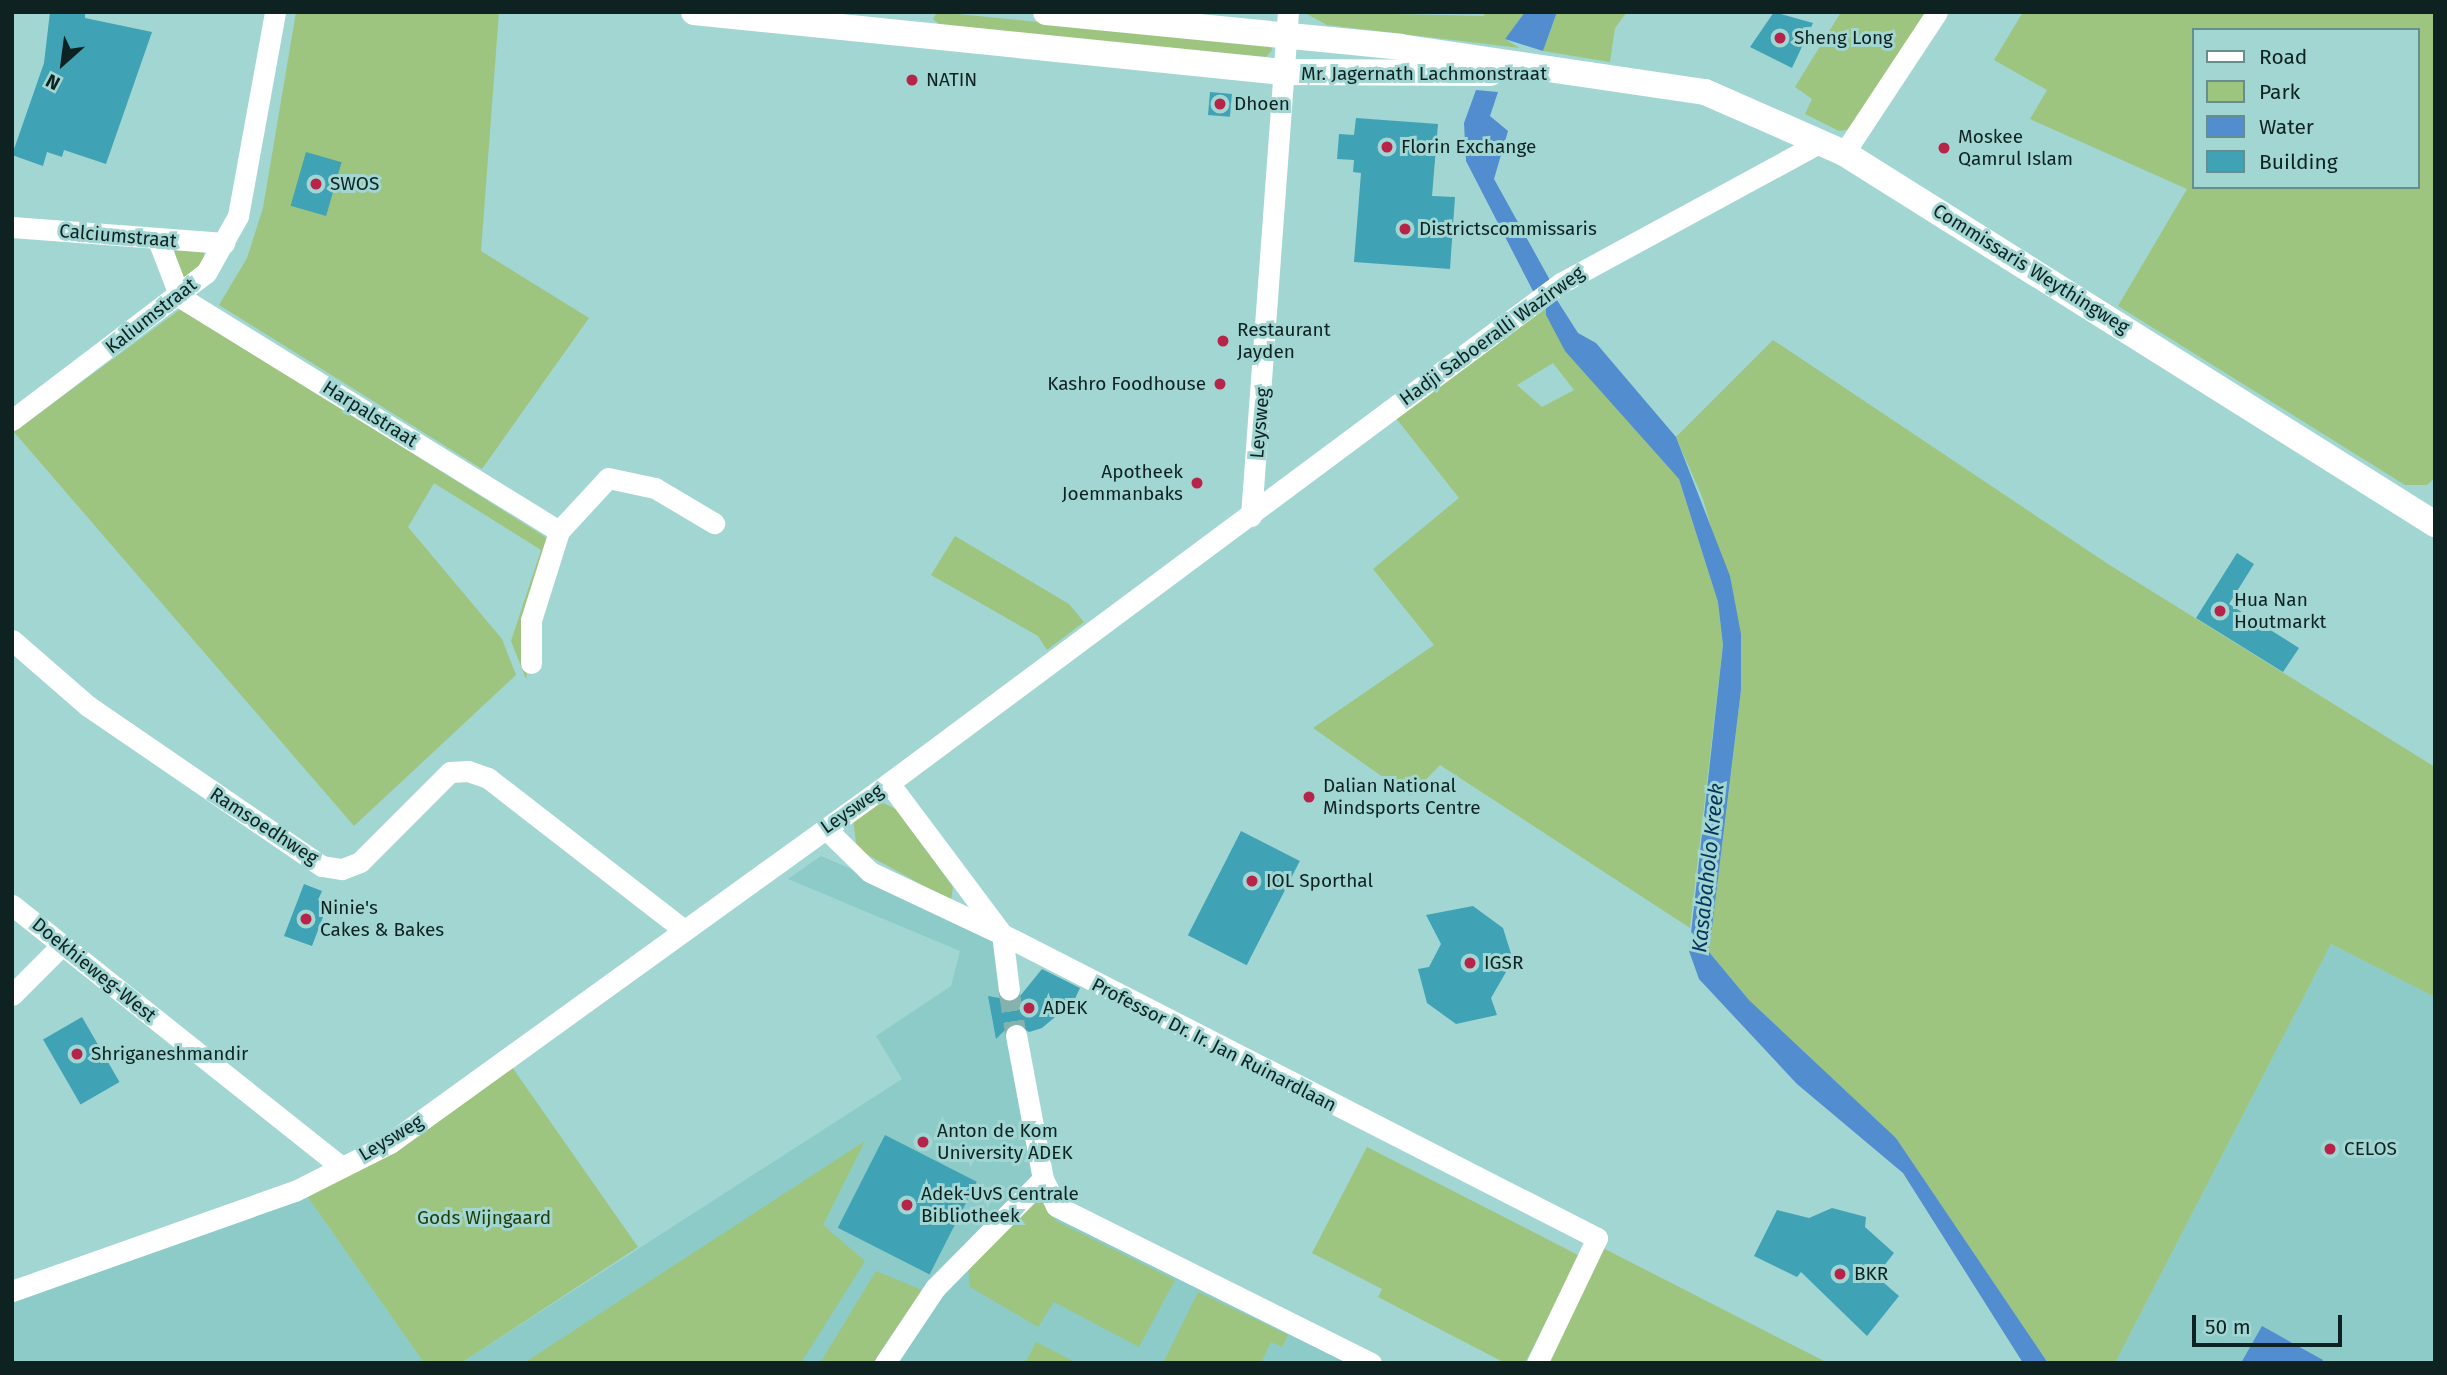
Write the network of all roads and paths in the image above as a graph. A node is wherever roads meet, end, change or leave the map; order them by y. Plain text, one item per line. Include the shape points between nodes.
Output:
1 (275, 12) edge
2 (694, 12) edge
3 (1046, 12) edge
4 (1937, 12) edge
5 (1288, 24) edge
6 (1283, 72) junction
7 (1600, 75) junction
8 (1833, 147) junction
9 (12, 226) edge
10 (158, 240) junction
11 (224, 243) junction
12 (180, 297) junction
13 (12, 420) edge
14 (1251, 516) junction
15 (714, 523) dead end
16 (2435, 524) edge
17 (559, 531) junction
18 (12, 640) edge
19 (531, 663) dead end
20 (889, 783) junction
21 (825, 828) junction
22 (12, 905) edge
23 (684, 930) junction
24 (1002, 934) junction
25 (62, 944) junction
26 (1009, 990) tunnel mouth
27 (12, 995) edge
28 (1016, 1035) tunnel mouth
29 (341, 1167) junction
30 (1042, 1179) junction
31 (12, 1291) edge
32 (886, 1363) edge
33 (1371, 1363) edge
34 (1537, 1363) edge

1 - 11 street, Kaliumstraat via 238,216
2 - 6 main road, Mr. Jagernath Lachmonstraat
3 - 5 main road, Mr. Jagernath Lachmonstraat
4 - 8 street
5 - 6 street, Leysweg
5 - 7 main road, Mr. Jagernath Lachmonstraat
6 - 7 main road, Mr. Jagernath Lachmonstraat
6 - 14 street, Leysweg
7 - 8 main road, Commissaris Weythingweg via 1705,92
8 - 14 street, Hadji Saboeralli Wazirweg via 1561,283
8 - 16 main road, Commissaris Weythingweg
9 - 10 street, Calciumstraat
10 - 11 street, Calciumstraat
10 - 12 street
11 - 12 street, Kaliumstraat
12 - 13 street, Kaliumstraat
12 - 17 street, Harpalstraat
14 - 20 street, Leysweg
15 - 17 street via 655,488 608,478
17 - 19 street via 531,620
18 - 23 street, Ramsoedhweg via 88,706 322,866 360,862 450,772 468,771 488,778
20 - 21 street, Leysweg
20 - 24 street, Professor Dr. Ir. Jan Ruinardlaan
21 - 23 street, Leysweg
21 - 24 street via 870,872
22 - 25 street, Doekhieweg-West
23 - 29 street, Leysweg via 390,1143
24 - 26 street
24 - 34 street, Professor Dr. Ir. Jan Ruinardlaan via 1597,1238
25 - 27 street
25 - 29 street, Doekhieweg-West
28 - 30 street
29 - 31 street, Leysweg via 295,1191
30 - 32 street via 935,1288
30 - 33 street via 1056,1206

